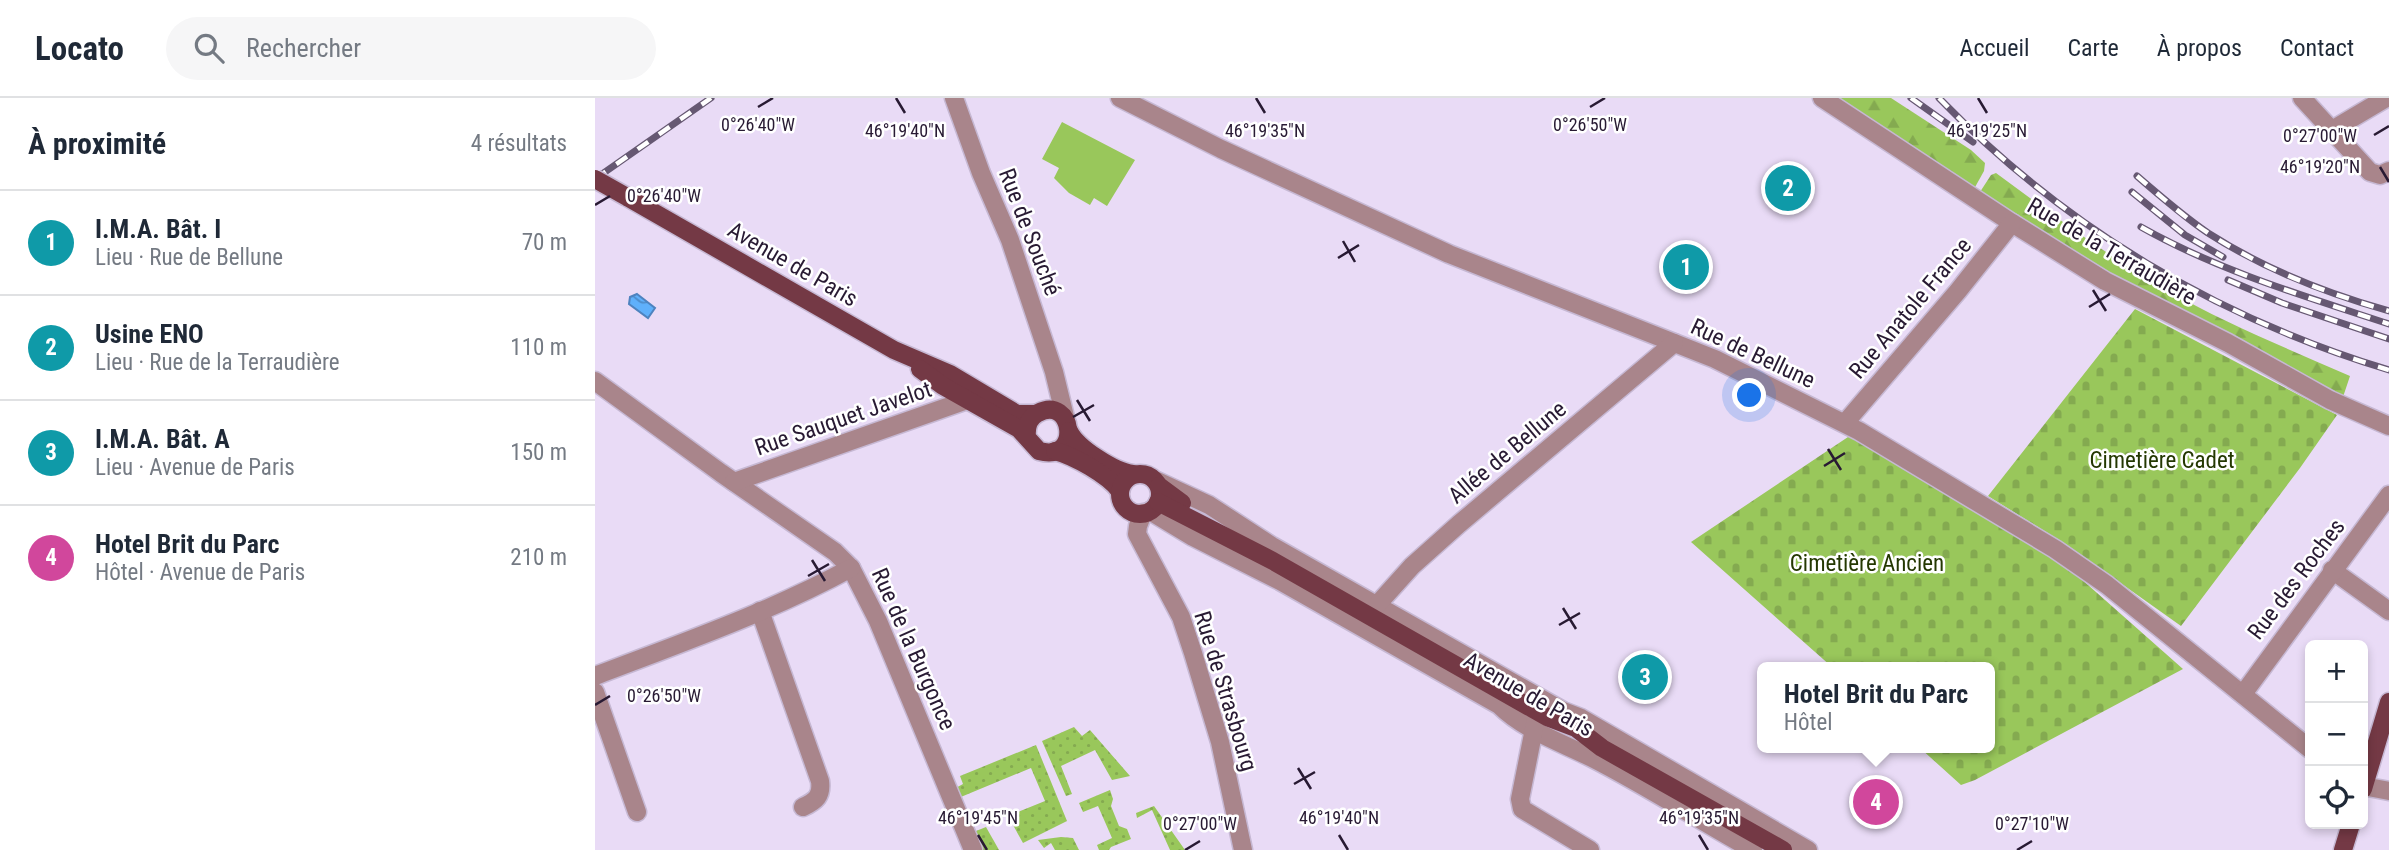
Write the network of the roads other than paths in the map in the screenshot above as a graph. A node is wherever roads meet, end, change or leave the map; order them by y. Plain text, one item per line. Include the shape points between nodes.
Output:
1 (954, 98) edge
2 (1120, 98) edge
3 (1822, 98) edge
4 (2302, 98) edge
5 (2386, 98) edge
6 (2332, 130) junction
7 (2385, 173) edge
8 (595, 179) edge
9 (2012, 223) junction
10 (1674, 342) junction
11 (894, 350) junction
12 (595, 381) edge
13 (1058, 385) junction
14 (967, 400) junction
15 (1041, 412) junction
16 (1845, 423) junction
17 (1068, 426) junction
18 (2389, 426) edge
19 (1027, 437) junction
20 (1055, 451) junction
21 (1133, 474) junction
22 (734, 482) junction
23 (1120, 491) junction
24 (2389, 495) edge
25 (1153, 498) junction
26 (1275, 555) junction
27 (851, 568) junction
28 (2332, 570) junction
29 (1288, 578) junction
30 (1377, 604) junction
31 (760, 611) junction
32 (2389, 611) edge
33 (1395, 614) junction
34 (1409, 637) junction
35 (595, 676) edge
36 (595, 692) edge
37 (2243, 694) junction
38 (2389, 702) edge
39 (1540, 719) junction
40 (2305, 745) edge
41 (2368, 771) edge
42 (2368, 788) edge
43 (2389, 791) edge
44 (803, 807) dead end
45 (637, 812) dead end
46 (2349, 829) edge
47 (1788, 846) edge
48 (973, 850) edge
49 (1243, 850) edge
50 (1590, 850) edge
51 (1753, 850) edge
52 (1808, 850) edge
53 (2343, 850) edge

1 - 13 street, Rue de Souché via 1010,240
2 - 10 street, Rue de Bellune via 1448,254
3 - 9 street, Rue de la Terraudière
4 - 6 street
5 - 6 street
6 - 7 street via 2370,172
8 - 11 main road, Avenue de Paris, bridge
9 - 16 street, Rue Anatole France
9 - 18 street, Rue de la Terraudière via 2105,281 2330,400
10 - 16 street, Rue de Bellune
10 - 30 street, Allée de Bellune via 1412,566
11 - 14 main road, Avenue de Paris
11 - 15 main road, Avenue de Paris via 950,374 1017,414
12 - 22 street, Rue de la Burgonce
13 - 15 street
13 - 17 street, Rue de Souché
14 - 19 main road, Avenue de Paris
14 - 22 street, Rue Sauquet Javelot
15 - 17 main road via 1056,412
15 - 19 main road via 1027,426
16 - 37 street, Rue de Bellune via 2055,548
17 - 20 main road via 1066,442
17 - 21 main road via 1076,443 1118,470
19 - 20 main road via 1039,451
20 - 23 main road via 1110,480
21 - 23 main road
21 - 25 main road via 1143,473
22 - 27 street, Rue de la Burgonce
23 - 25 main road via 1120,499 1132,512
24 - 28 street, Rue des Roches
25 - 26 main road, Avenue de Paris via 1171,497
25 - 29 street, Avenue de Paris via 1192,537
25 - 49 street, Rue de Strasbourg via 1137,534 1181,617 1220,742
26 - 29 main road, Avenue de Paris
26 - 30 street, Avenue de Paris
27 - 31 street
27 - 48 street, Rue de la Burgonce via 878,621
28 - 32 street
28 - 37 street, Rue des Roches
29 - 34 main road, Avenue de Paris
29 - 39 street, Avenue de Paris via 1509,715
30 - 33 street, Avenue de Paris
31 - 35 street
31 - 44 street via 820,781 819,796
33 - 34 street, Avenue de Paris
33 - 47 street, Avenue de Paris
34 - 39 main road, Avenue de Paris
36 - 45 street
37 - 40 street, Rue de Bellune
38 - 41 main road
39 - 47 main road, Avenue de Paris via 1576,728 1602,748
39 - 50 street via 1520,799 1522,808
39 - 51 street, Avenue de Paris via 1592,758
42 - 43 street
46 - 53 main road
47 - 52 street, Avenue de Paris

